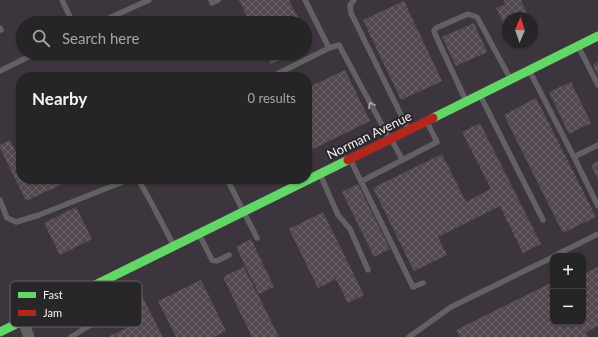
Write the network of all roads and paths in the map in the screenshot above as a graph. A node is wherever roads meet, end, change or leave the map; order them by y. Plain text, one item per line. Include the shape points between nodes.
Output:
1 (62, 0) edge
2 (149, 0) edge
3 (211, 0) edge
4 (218, 0) edge
5 (305, 0) edge
6 (354, 0) edge
7 (70, 16) edge
8 (114, 16) edge
9 (598, 36) edge
10 (578, 46) junction
11 (329, 48) junction
12 (312, 56) edge
13 (21, 60) edge
14 (305, 60) edge
15 (0, 70) edge
16 (529, 70) junction
17 (281, 72) edge
18 (510, 79) junction
19 (598, 85) edge
20 (480, 95) junction
21 (466, 101) junction
22 (426, 121) junction
23 (409, 130) junction
24 (390, 139) junction
25 (598, 145) edge
26 (574, 157) junction
27 (350, 158) junction
28 (402, 159) junction
29 (319, 174) junction
30 (312, 176) edge
31 (362, 181) junction
32 (117, 184) edge
33 (141, 184) edge
34 (230, 184) edge
35 (292, 184) edge
36 (0, 200) edge
37 (598, 206) edge
38 (244, 212) junction
39 (543, 220) dead end
40 (199, 234) junction
41 (598, 234) edge
42 (256, 238) dead end
43 (174, 246) junction
44 (560, 253) edge
45 (229, 255) dead end
46 (550, 258) edge
47 (368, 270) dead end
48 (103, 281) edge
49 (423, 283) dead end
50 (10, 327) edge
51 (25, 327) edge
52 (87, 327) edge
53 (0, 332) edge
54 (29, 337) edge
55 (71, 337) edge
56 (408, 337) edge

1 - 7 lane
2 - 8 lane
3 - 4 lane via 212,3
5 - 11 lane
6 - 23 lane via 350,5 351,13
9 - 10 street, Norman Avenue
10 - 16 street, Norman Avenue
10 - 19 lane
11 - 12 lane
24 -> 11 lane via 340,44
13 - 15 lane
14 - 17 lane
16 - 18 street, Norman Avenue
16 - 26 lane
18 - 20 street, Norman Avenue
18 - 21 lane via 474,14 468,14 436,28 434,34
20 - 21 street, Norman Avenue
20 - 39 lane
21 - 22 street, Norman Avenue
22 - 23 street, Norman Avenue
22 - 28 lane via 437,142
23 - 24 street, Norman Avenue
24 - 27 street, Norman Avenue
24 - 28 lane
25 - 26 lane
26 - 37 lane
27 - 29 street, Norman Avenue
27 - 31 lane
28 - 31 lane
29 - 30 street, Norman Avenue
29 - 47 lane via 338,215 350,229
31 - 49 lane via 414,287
32 - 36 lane via 16,222 7,218
33 - 43 lane
34 - 38 lane
35 - 38 street, Norman Avenue
38 - 40 street, Norman Avenue
38 - 42 lane
40 - 43 street, Norman Avenue
40 - 45 lane via 212,260 217,261
41 - 44 lane
43 - 48 street, Norman Avenue
46 - 56 lane via 451,307
50 - 53 street, Norman Avenue
51 - 54 street
52 - 55 lane

